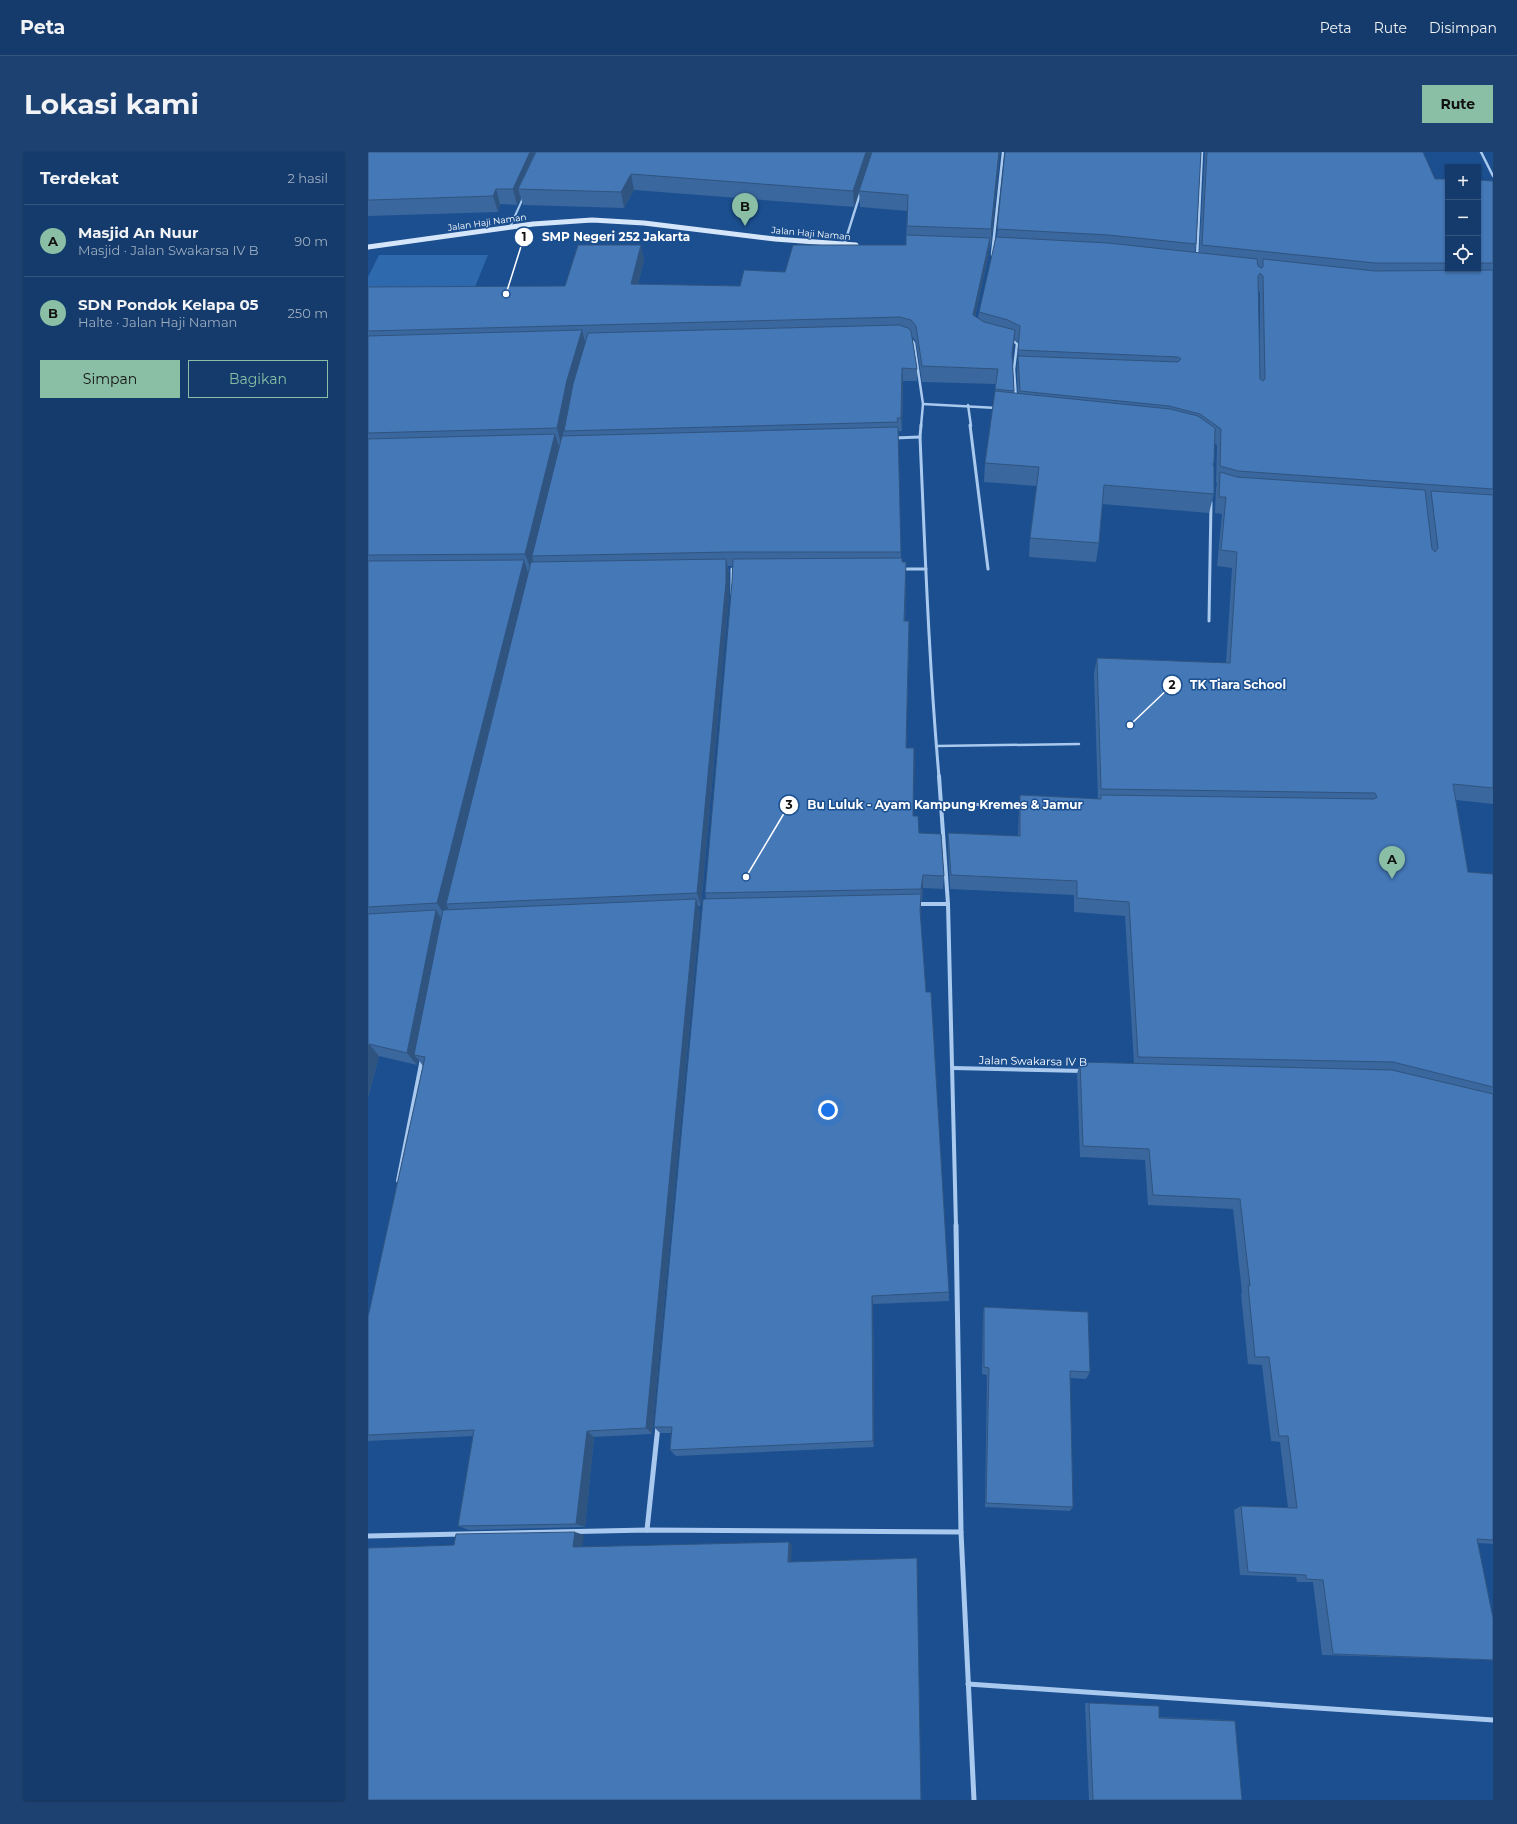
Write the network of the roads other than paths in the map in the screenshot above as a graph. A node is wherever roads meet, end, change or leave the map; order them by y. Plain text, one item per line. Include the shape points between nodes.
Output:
1 (1003, 152) edge
2 (1202, 152) edge
3 (1481, 152) edge
4 (1493, 176) edge
5 (862, 190) edge
6 (525, 193) edge
7 (510, 227) junction
8 (844, 245) junction
9 (368, 246) edge
10 (865, 246) edge
11 (986, 249) edge
12 (993, 250) junction
13 (1000, 250) edge
14 (992, 256) edge
15 (1196, 265) edge
16 (905, 336) edge
17 (1005, 337) edge
18 (1014, 369) junction
19 (1022, 370) edge
20 (1016, 403) edge
21 (923, 404) junction
22 (968, 406) junction
23 (1003, 409) edge
24 (920, 437) junction
25 (888, 438) edge
26 (1211, 500) edge
27 (724, 569) edge
28 (732, 569) junction
29 (740, 569) edge
30 (895, 569) edge
31 (926, 569) junction
32 (988, 569) dead end
33 (732, 596) edge
34 (1209, 621) dead end
35 (1079, 744) dead end
36 (936, 746) junction
37 (942, 804) junction
38 (1029, 805) edge
39 (908, 904) edge
40 (948, 904) junction
41 (423, 1052) edge
42 (953, 1068) junction
43 (1087, 1071) edge
44 (397, 1186) edge
45 (659, 1417) edge
46 (646, 1530) junction
47 (961, 1532) junction
48 (368, 1536) edge
49 (968, 1684) junction
50 (1493, 1720) edge
51 (974, 1800) edge

1 - 12 street
2 - 15 street
3 - 4 street
5 - 8 street
6 - 7 lane
7 - 8 street, Jalan Haji Naman via 592,220 644,223
7 - 9 street, Jalan Haji Naman
8 - 10 street, Jalan Haji Naman
11 - 12 street
12 - 13 street
12 - 14 street
16 - 21 street via 914,343
17 - 18 street via 1017,344
18 - 19 street
18 - 20 street
21 - 22 street
21 - 24 street
22 - 23 street
22 - 32 street
24 - 25 street
24 - 31 street
26 - 34 street
27 - 28 street
28 - 29 street
28 - 33 street
30 - 31 street
31 - 36 street
35 - 36 lane
36 - 37 street
37 - 38 lane
37 - 40 street
39 - 40 street
40 - 42 street
41 - 44 street
42 - 43 street, Jalan Swakarsa IV B
42 - 47 street
45 - 46 street
46 - 47 street
46 - 48 street
47 - 49 street
49 - 50 street
49 - 51 street

